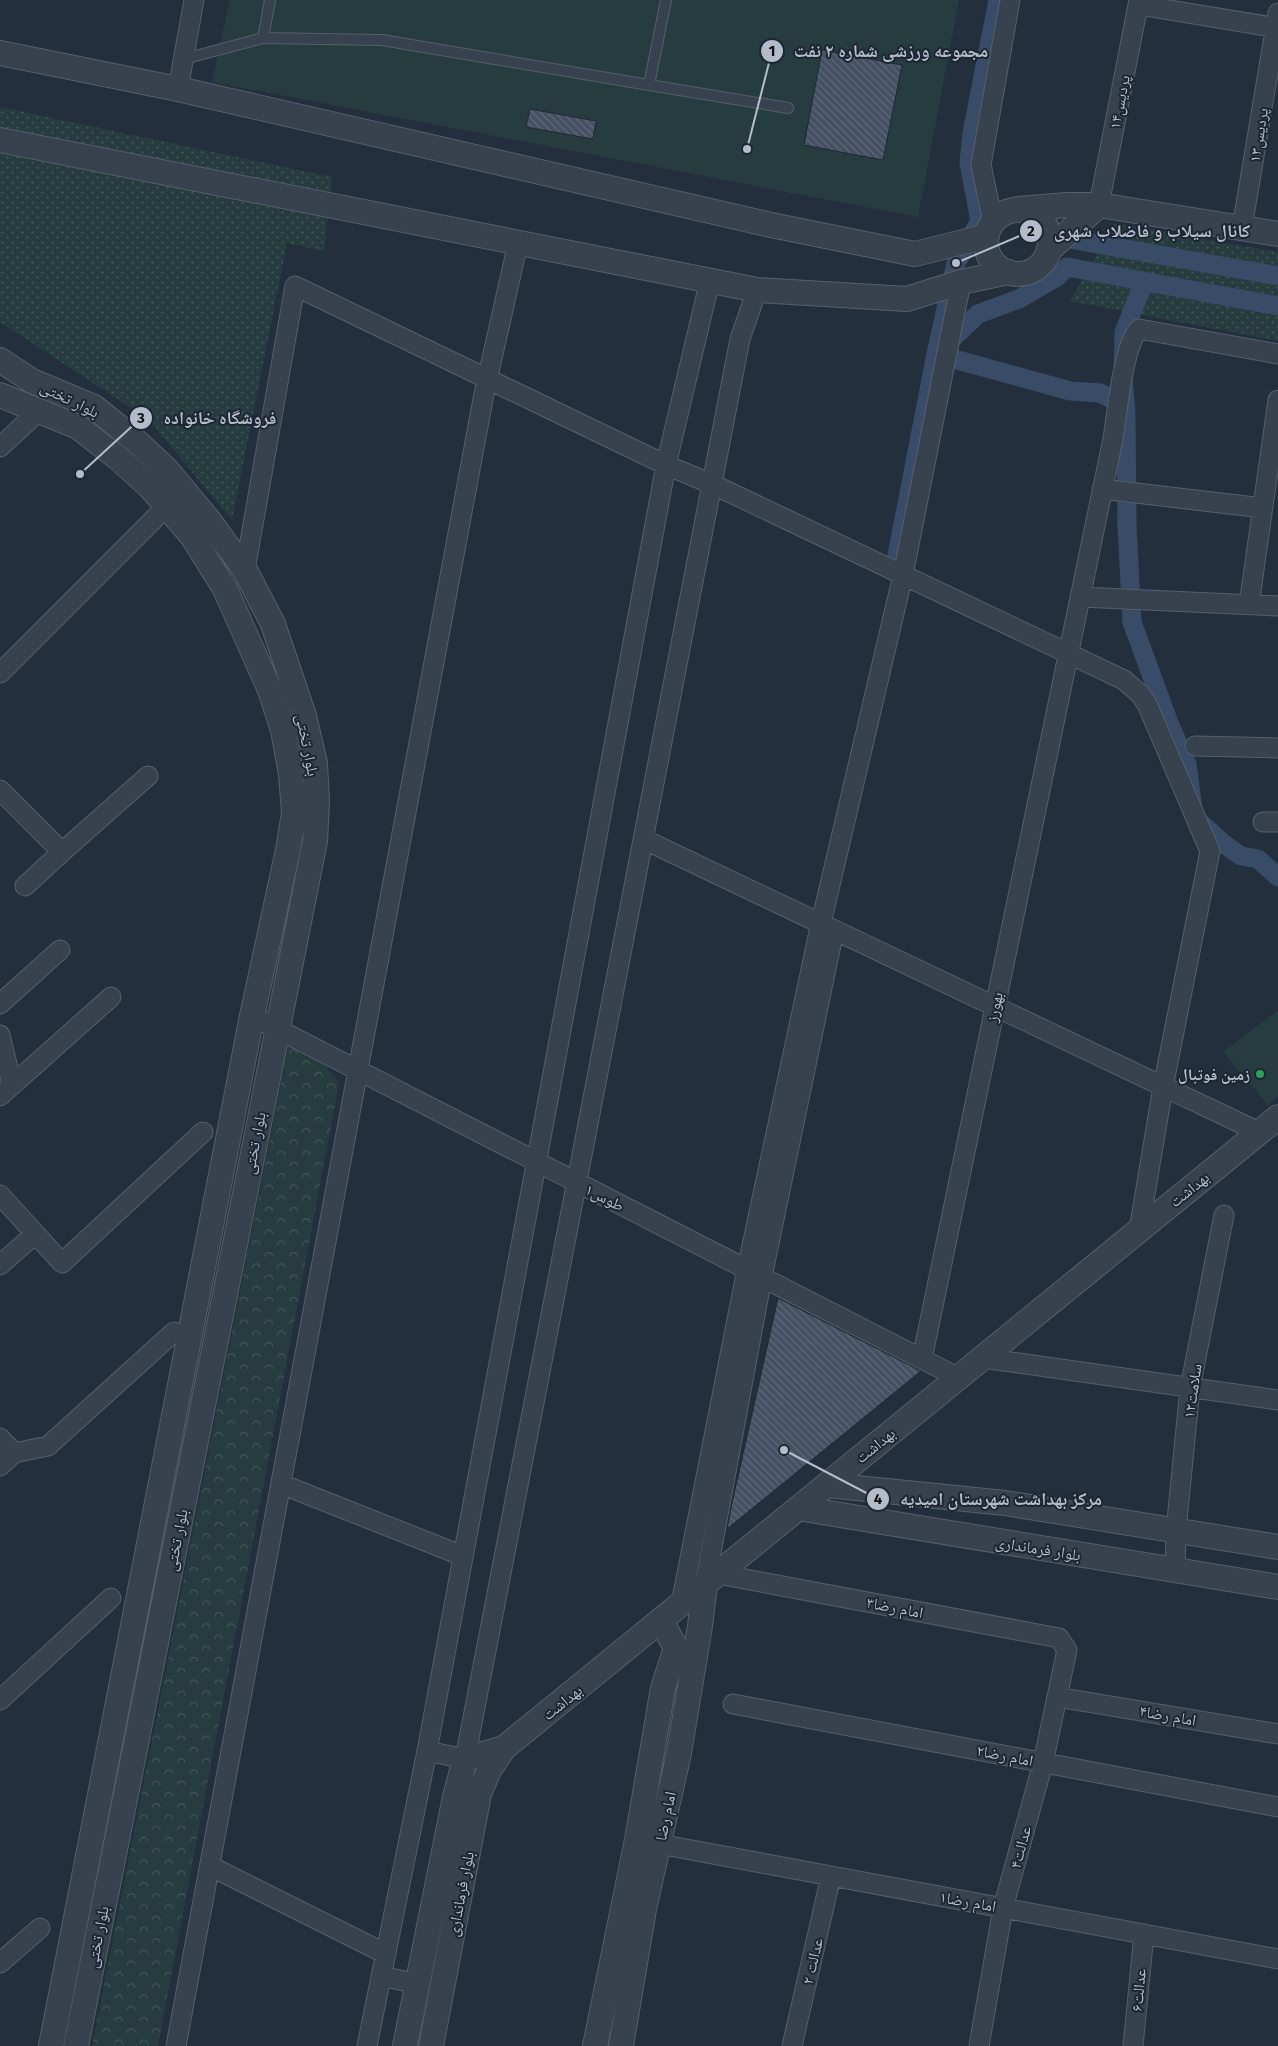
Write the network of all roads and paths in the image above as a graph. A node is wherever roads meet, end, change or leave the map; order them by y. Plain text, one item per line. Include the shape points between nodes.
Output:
1 (194, 0) edge
2 (270, 0) edge
3 (666, 0) edge
4 (1010, 0) edge
5 (1139, 3) edge
6 (1277, 23) edge
7 (263, 38) junction
8 (0, 53) edge
9 (23, 58) junction
10 (184, 59) junction
11 (0, 66) edge
12 (649, 85) junction
13 (178, 89) junction
14 (788, 108) dead end
15 (0, 140) edge
16 (1099, 205) junction
17 (1018, 210) junction
18 (1242, 228) junction
19 (990, 229) junction
20 (1278, 234) edge
21 (518, 243) junction
22 (1049, 250) junction
23 (1009, 272) junction
24 (710, 280) junction
25 (960, 282) junction
26 (757, 290) junction
27 (1278, 354) edge
28 (0, 360) edge
29 (487, 379) junction
30 (0, 395) edge
31 (1278, 400) edge
32 (39, 411) junction
33 (0, 447) edge
34 (666, 465) junction
35 (712, 484) junction
36 (1102, 489) junction
37 (167, 506) junction
38 (1263, 508) junction
39 (245, 570) junction
40 (903, 575) junction
41 (1081, 597) junction
42 (1249, 605) junction
43 (1278, 606) edge
44 (1069, 655) junction
45 (0, 673) edge
46 (1195, 746) dead end
47 (1278, 748) edge
48 (148, 776) dead end
49 (0, 790) edge
50 (644, 839) junction
51 (62, 852) junction
52 (25, 886) dead end
53 (827, 926) junction
54 (60, 950) dead end
55 (111, 997) dead end
56 (0, 1004) edge
57 (994, 1006) junction
58 (252, 1016) junction
59 (277, 1029) junction
60 (0, 1035) edge
61 (358, 1070) junction
62 (1163, 1086) junction
63 (6, 1091) edge
64 (1278, 1117) edge
65 (203, 1132) dead end
66 (1259, 1132) junction
67 (537, 1162) junction
68 (577, 1182) junction
69 (0, 1195) edge
70 (1224, 1215) dead end
71 (1139, 1230) junction
72 (35, 1234) junction
73 (0, 1265) edge
74 (754, 1273) junction
75 (174, 1332) dead end
76 (983, 1358) junction
77 (922, 1359) junction
78 (959, 1378) junction
79 (1190, 1388) junction
80 (1278, 1400) edge
81 (0, 1438) edge
82 (14, 1453) junction
83 (0, 1466) edge
84 (281, 1484) junction
85 (827, 1485) junction
86 (798, 1508) junction
87 (1176, 1531) junction
88 (1278, 1547) edge
89 (463, 1556) junction
90 (1175, 1570) junction
91 (712, 1579) junction
92 (1278, 1587) edge
93 (111, 1598) dead end
94 (681, 1604) junction
95 (661, 1621) junction
96 (1067, 1650) joint
97 (1057, 1697) junction
98 (0, 1700) edge
99 (733, 1704) dead end
100 (1278, 1734) edge
101 (504, 1748) junction
102 (427, 1751) junction
103 (465, 1759) junction
104 (1043, 1762) junction
105 (1278, 1807) edge
106 (659, 1844) junction
107 (210, 1866) junction
108 (831, 1876) junction
109 (1003, 1908) junction
110 (40, 1928) dead end
111 (1144, 1934) junction
112 (386, 1954) junction
113 (1278, 1959) edge
114 (0, 1962) edge
115 (381, 1976) junction
116 (418, 1984) junction
117 (51, 2046) edge
118 (76, 2046) edge
119 (176, 2046) edge
120 (367, 2046) edge
121 (405, 2046) edge
122 (431, 2046) edge
123 (595, 2046) edge
124 (621, 2046) edge
125 (792, 2046) edge
126 (979, 2046) edge
127 (1133, 2046) edge

1 - 10 street
2 - 7 lane
3 - 12 lane
4 - 19 street via 981,165
5 - 6 street
5 - 16 street, پردیس۱۴
6 - 18 street, پردیس۱۳
7 - 10 lane
7 - 12 lane via 382,40
8 - 9 street
9 - 11 street
9 - 13 street
10 - 13 street
12 - 14 lane
13 - 19 street via 763,223 915,254
15 - 21 street
16 - 17 street via 1067,204
16 - 18 street
16 - 22 street
17 - 19 street via 1004,213
17 - 22 street via 1033,212 1044,222 1050,235
18 - 20 street
19 - 23 street via 987,247 990,257 997,266
21 - 24 street
21 - 29 street
22 - 23 street via 1034,270 1021,274
23 - 25 street
24 - 26 street
24 - 34 street
25 - 26 street via 907,299
25 - 40 street
26 - 35 street via 740,339
27 - 36 street, بهورز via 1138,329 1128,351
28 - 39 street, بلوار تختی via 32,380 94,407 136,440 202,511
29 - 34 street
29 - 39 street via 295,286
29 - 61 street
30 - 32 street, بلوار تختی
31 - 38 street
32 - 33 street
32 - 37 street, بلوار تختی via 78,427 118,458
34 - 35 street
34 - 67 street
35 - 40 street
35 - 50 street
36 - 38 street
36 - 41 street, بهورز
37 - 45 street
37 - 58 street, بلوار تختی via 192,536 225,589 270,690 283,730 291,774 294,813
38 - 42 street
39 - 59 street, بلوار تختی via 273,624 304,716 315,762 315,841
40 - 44 street
40 - 53 street
41 - 42 street
41 - 44 street, بهورز
42 - 43 street
44 - 57 street, بهورز
44 - 62 street via 1124,680 1140,694 1210,851
46 - 47 street
48 - 51 street
49 - 51 street
50 - 53 street
50 - 68 street
51 - 52 street
53 - 57 street
53 - 74 street
54 - 56 street
55 - 63 street
57 - 62 street
57 - 77 street, بهورز
58 - 59 street, طوس۱
58 - 117 street, بلوار تختی
59 - 61 street, طوس۱
59 - 118 street, بلوار تختی
60 - 63 street
61 - 67 street, طوس۱
61 - 84 street
62 - 66 street
62 - 71 street
64 - 66 street, بهداشت
65 - 72 street via 62,1263
66 - 71 street, بهداشت
67 - 68 street, طوس۱
67 - 89 street
68 - 74 street, طوس۱
68 - 103 street
69 - 72 street
70 - 79 street, سلامت۱۲
71 - 76 street, بهداشت
72 - 73 street
74 - 77 street, طوس۱
74 - 91 street
74 - 94 street
75 - 82 street via 48,1446
76 - 78 street, بهداشت
76 - 79 street
77 - 78 street, طوس۱
78 - 85 street, بهداشت
79 - 80 street
79 - 87 street, سلامت۱۲
81 - 82 street
82 - 83 street
84 - 89 street
84 - 107 street
85 - 86 street, بهداشت
85 - 87 street via 1005,1503
86 - 90 street, بلوار فرمانداری
86 - 91 street, بهداشت
87 - 88 street
87 - 90 street, سلامت۱۲
89 - 102 street
90 - 92 street, بلوار فرمانداری
91 - 94 street, بهداشت
91 - 96 street, امام رضا۳ via 1059,1638
91 - 106 street, امام رضا via 700,1626 679,1753
93 - 98 street
94 - 95 street, بهداشت
95 - 101 street, بهداشت
95 - 123 street, امام رضا via 676,1648 663,1688 637,1840
96 - 97 street, عدالت۴
97 - 100 street, امام رضا۴
97 - 104 street, عدالت۴
99 - 104 street, امام رضا۲
101 - 103 street, بهداشت
101 - 122 street, بلوار فرمانداری via 489,1770 479,1794
102 - 103 street
102 - 112 street
103 - 116 street, بلوار فرمانداری
104 - 105 street, امام رضا۲
104 - 109 street, عدالت۴
106 - 108 street, امام رضا۱
106 - 124 street, امام رضا via 644,1909
107 - 112 street
107 - 119 street
108 - 109 street, امام رضا۱
108 - 125 street, عدالت ۲
109 - 111 street, امام رضا۱
109 - 126 street, عدالت۴
110 - 114 street
111 - 113 street, امام رضا۱
111 - 127 street, عدالت۶
112 - 115 street
115 - 116 street
115 - 120 street
116 - 121 street, بلوار فرمانداری

